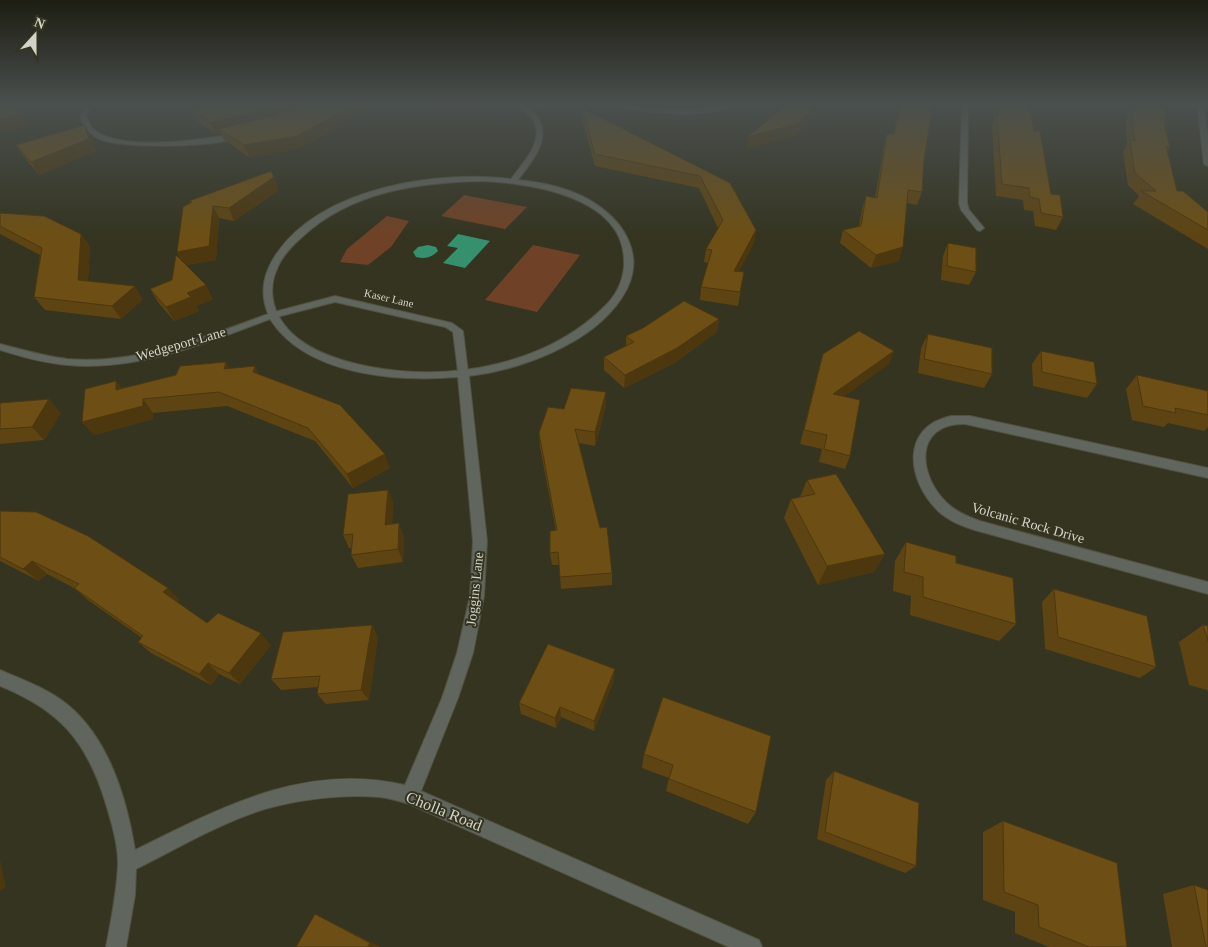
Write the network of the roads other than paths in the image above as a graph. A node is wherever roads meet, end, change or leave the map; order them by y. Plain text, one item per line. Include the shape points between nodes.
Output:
1 (537, 147) edge
2 (964, 147) edge
3 (1206, 147) edge
4 (1208, 164) edge
5 (512, 181) junction
6 (980, 228) dead end
7 (273, 315) junction
8 (0, 347) edge
9 (463, 372) junction
10 (1208, 473) edge
11 (1208, 588) edge
12 (0, 678) edge
13 (410, 795) junction
14 (127, 864) junction
15 (116, 947) edge
16 (752, 947) edge

1 - 5 street
2 - 6 street via 963,203
3 - 4 street
5 - 7 street via 455,180 409,186 364,198 324,216 292,240 277,258 267,289
5 - 9 street via 561,192 606,216 626,244 627,276 614,302 576,335 517,361
7 - 8 street, Wedgeport Lane via 162,352 108,363 52,362 29,358
7 - 9 street via 284,332 295,341 341,364 404,374
7 - 9 street, Kaser Lane via 335,299 448,325 458,331
9 - 13 street, Joggins Lane via 480,541 477,596 466,653
10 - 11 street, Volcanic Rock Drive via 970,420 954,419 931,428 920,454 923,479 930,491 941,506 957,517 987,529
12 - 14 street via 45,697 83,732 98,757 112,792
13 - 14 street, Cholla Road via 380,788 344,788 266,800 228,814
13 - 16 street, Cholla Road
14 - 15 street

